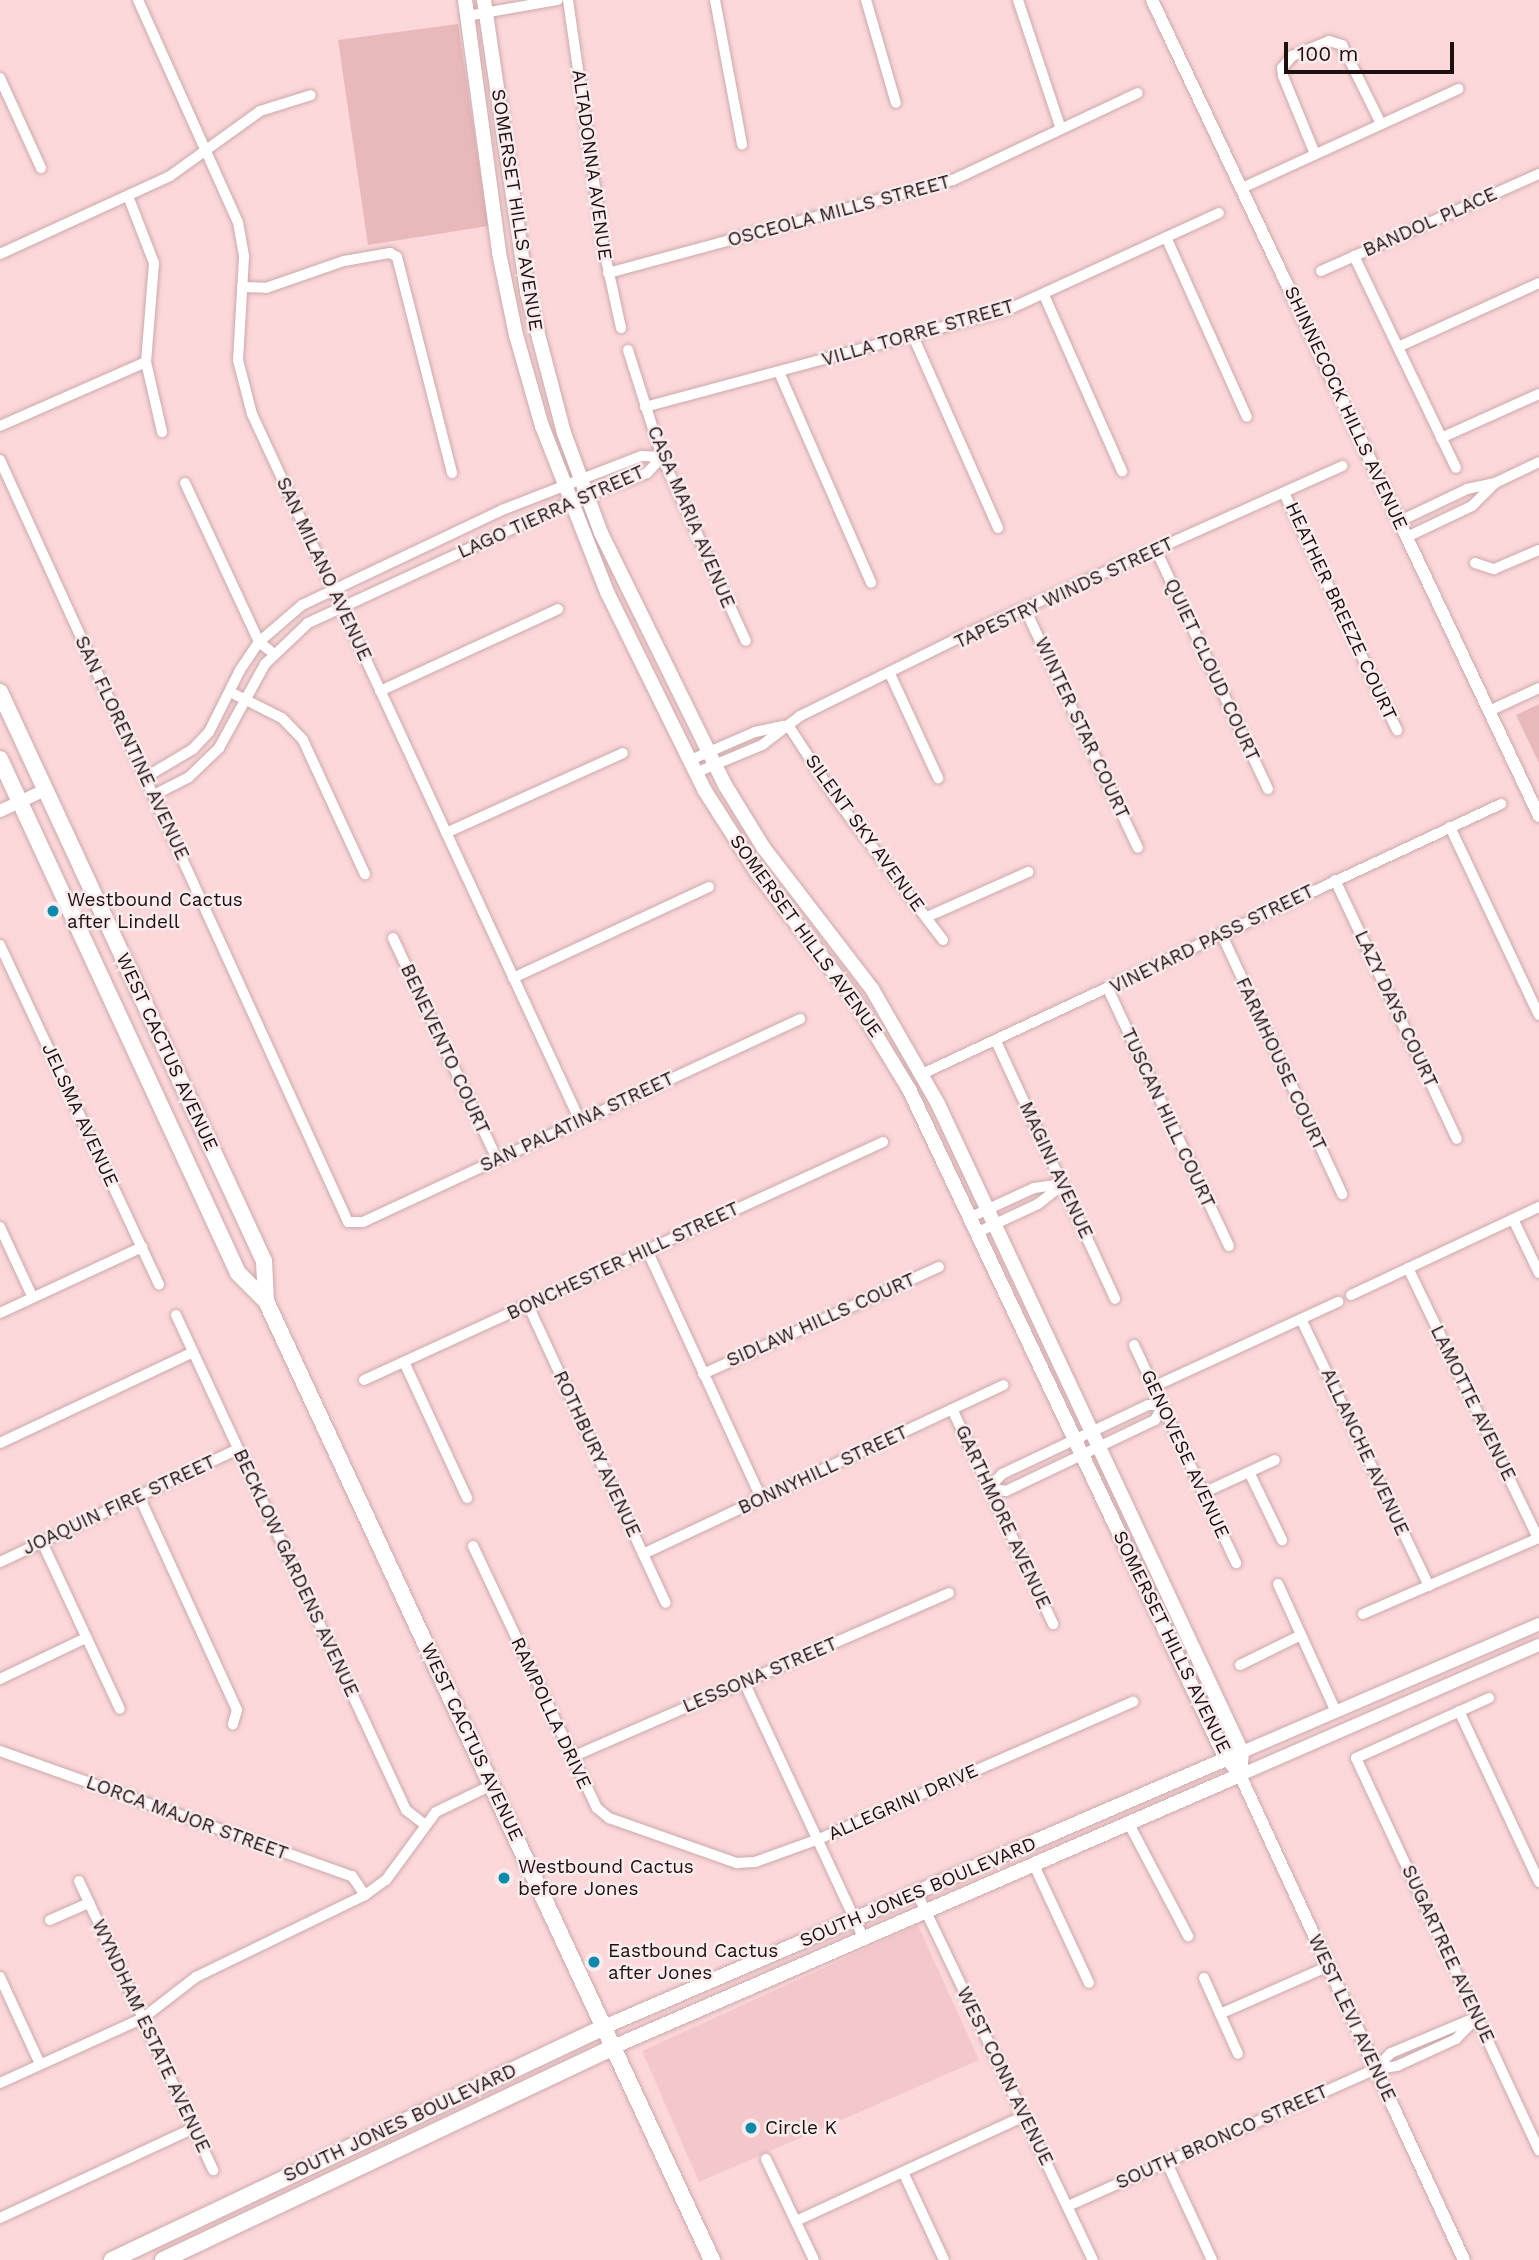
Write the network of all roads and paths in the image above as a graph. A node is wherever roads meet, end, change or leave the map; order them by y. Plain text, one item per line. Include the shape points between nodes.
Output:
1 (138, 0) edge
2 (465, 0) edge
3 (558, 0) edge
4 (568, 0) edge
5 (715, 0) edge
6 (866, 0) edge
7 (1018, 0) edge
8 (1152, 0) edge
9 (485, 7) edge
10 (467, 16) junction
11 (0, 78) edge
12 (1458, 89) dead end
13 (1138, 93) dead end
14 (310, 95) dead end
15 (896, 103) dead end
16 (1381, 124) junction
17 (1061, 129) junction
18 (743, 144) dead end
19 (207, 151) junction
20 (1315, 154) junction
21 (41, 167) dead end
22 (1539, 174) edge
23 (1242, 188) junction
24 (128, 196) junction
25 (1219, 213) dead end
26 (1166, 237) junction
27 (0, 254) edge
28 (1354, 256) junction
29 (1321, 271) dead end
30 (608, 273) junction
31 (1539, 283) edge
32 (242, 287) junction
33 (1044, 295) junction
34 (621, 328) dead end
35 (913, 336) junction
36 (1398, 347) junction
37 (628, 350) dead end
38 (146, 362) junction
39 (779, 372) junction
40 (1539, 394) edge
41 (645, 407) junction
42 (1247, 417) dead end
43 (0, 426) edge
44 (162, 432) dead end
45 (1441, 438) junction
46 (662, 457) junction
47 (0, 460) edge
48 (1539, 462) edge
49 (1342, 467) dead end
50 (1456, 468) dead end
51 (1122, 471) dead end
52 (452, 472) dead end
53 (580, 480) junction
54 (185, 483) dead end
55 (1495, 483) junction
56 (564, 486) junction
57 (1284, 492) junction
58 (586, 495) junction
59 (570, 502) junction
60 (1400, 521) junction
61 (998, 528) dead end
62 (1407, 537) junction
63 (1156, 550) junction
64 (1539, 550) edge
65 (1475, 564) dead end
66 (871, 583) dead end
67 (334, 590) junction
68 (341, 606) junction
69 (1025, 608) junction
70 (558, 609) dead end
71 (746, 641) dead end
72 (259, 642) junction
73 (273, 653) junction
74 (890, 674) junction
75 (1539, 688) edge
76 (380, 691) junction
77 (0, 692) edge
78 (230, 692) junction
79 (246, 699) junction
80 (1489, 710) junction
81 (788, 725) junction
82 (1397, 730) dead end
83 (624, 753) dead end
84 (0, 759) edge
85 (710, 759) junction
86 (691, 767) junction
87 (146, 777) junction
88 (938, 778) dead end
89 (1268, 789) dead end
90 (46, 790) junction
91 (154, 795) junction
92 (20, 802) junction
93 (1501, 804) dead end
94 (0, 811) edge
95 (1539, 816) edge
96 (1450, 827) junction
97 (446, 833) junction
98 (1138, 848) dead end
99 (1028, 872) dead end
100 (365, 874) dead end
101 (1335, 880) junction
102 (709, 887) dead end
103 (927, 917) junction
104 (1221, 933) junction
105 (393, 938) dead end
106 (943, 940) dead end
107 (0, 945) edge
108 (513, 978) junction
109 (1108, 989) junction
110 (1539, 1015) edge
111 (800, 1019) dead end
112 (996, 1041) junction
113 (922, 1074) junction
114 (580, 1121) junction
115 (1457, 1139) dead end
116 (883, 1142) dead end
117 (497, 1159) junction
118 (1062, 1184) junction
119 (1342, 1194) dead end
120 (1539, 1206) edge
121 (989, 1209) junction
122 (971, 1217) junction
123 (1513, 1219) junction
124 (353, 1223) joint
125 (996, 1224) junction
126 (0, 1227) edge
127 (978, 1232) junction
128 (1229, 1246) dead end
129 (142, 1247) junction
130 (647, 1250) junction
131 (939, 1267) dead end
132 (1408, 1268) junction
133 (1539, 1273) edge
134 (159, 1285) dead end
135 (1351, 1295) dead end
136 (33, 1298) junction
137 (1115, 1298) dead end
138 (266, 1301) junction
139 (1338, 1302) dead end
140 (528, 1305) junction
141 (0, 1314) edge
142 (176, 1315) dead end
143 (1301, 1319) junction
144 (1134, 1345) dead end
145 (193, 1352) junction
146 (404, 1362) junction
147 (704, 1374) junction
148 (364, 1380) dead end
149 (1003, 1385) dead end
150 (1153, 1387) junction
151 (1163, 1405) junction
152 (952, 1409) junction
153 (1092, 1432) junction
154 (1076, 1440) junction
155 (0, 1443) edge
156 (1100, 1447) junction
157 (238, 1449) junction
158 (1083, 1455) junction
159 (1275, 1460) dead end
160 (1249, 1472) junction
161 (989, 1488) junction
162 (1203, 1493) junction
163 (139, 1496) junction
164 (467, 1498) dead end
165 (761, 1498) junction
166 (1539, 1538) edge
167 (1282, 1541) dead end
168 (42, 1542) junction
169 (473, 1546) dead end
170 (643, 1554) junction
171 (0, 1562) edge
172 (1236, 1563) dead end
173 (1278, 1584) dead end
174 (1429, 1586) junction
175 (949, 1593) dead end
176 (666, 1603) dead end
177 (1363, 1614) dead end
178 (1053, 1624) dead end
179 (1539, 1624) edge
180 (1301, 1635) junction
181 (86, 1638) junction
182 (1539, 1645) edge
183 (1240, 1665) dead end
184 (0, 1679) edge
185 (744, 1682) junction
186 (1489, 1698) dead end
187 (1133, 1702) dead end
188 (120, 1709) dead end
189 (1459, 1711) junction
190 (1336, 1712) junction
191 (233, 1724) dead end
192 (0, 1751) edge
193 (1242, 1752) junction
194 (572, 1757) junction
195 (1226, 1759) junction
196 (1240, 1775) junction
197 (492, 1785) junction
198 (424, 1824) junction
199 (1129, 1824) junction
200 (668, 1839) joint
201 (819, 1839) junction
202 (1034, 1865) junction
203 (79, 1881) dead end
204 (1539, 1882) edge
205 (917, 1892) junction
206 (365, 1895) junction
207 (89, 1903) junction
208 (926, 1912) junction
209 (855, 1919) junction
210 (51, 1920) dead end
211 (1188, 1936) dead end
212 (864, 1939) junction
213 (1329, 1966) junction
214 (0, 1977) edge
215 (1204, 1978) dead end
216 (1089, 1983) dead end
217 (1220, 2014) junction
218 (1477, 2017) junction
219 (143, 2018) junction
220 (604, 2026) junction
221 (613, 2047) junction
222 (1238, 2054) dead end
223 (40, 2064) junction
224 (1376, 2069) junction
225 (0, 2083) edge
226 (1024, 2116) junction
227 (194, 2128) junction
228 (1539, 2150) edge
229 (766, 2159) dead end
230 (1166, 2161) junction
231 (213, 2170) dead end
232 (902, 2172) junction
233 (1068, 2206) junction
234 (0, 2218) edge
235 (796, 2221) junction
236 (112, 2260) edge
237 (163, 2260) edge
238 (712, 2260) edge
239 (814, 2260) edge
240 (944, 2260) edge
241 (1093, 2260) edge
242 (1212, 2260) edge
243 (1464, 2260) edge

1 - 19 street, SAN MILANO AVENUE
2 - 10 main road, SOMERSET HILLS AVENUE
3 - 9 street
4 - 30 street, ALTADONNA AVENUE
5 - 18 street
6 - 15 street
7 - 17 street
8 - 23 street, SHINNECOCK HILLS AVENUE
9 - 10 street
9 - 53 main road, SOMERSET HILLS AVENUE via 527,292
10 - 56 main road, SOMERSET HILLS AVENUE via 508,295 529,384
11 - 21 street
12 - 16 street
13 - 17 street, OSCEOLA MILLS STREET
14 - 19 street via 260,111 229,130
16 - 20 street
16 - 20 street via 1342,45 1329,41 1292,57 1282,68 1283,76
17 - 30 street, OSCEOLA MILLS STREET via 934,186
19 - 24 street
19 - 32 street, SAN MILANO AVENUE via 238,222 244,257
20 - 23 street
22 - 28 street, BANDOL PLACE
23 - 60 street, SHINNECOCK HILLS AVENUE
24 - 27 street
24 - 38 street via 154,263
25 - 26 street, VILLA TORRE STREET
26 - 33 street, VILLA TORRE STREET
26 - 42 street
28 - 29 street, BANDOL PLACE
28 - 36 street
30 - 34 street, ALTADONNA AVENUE
31 - 36 street
32 - 52 street via 266,288 344,261 390,253 397,257
32 - 67 street, SAN MILANO AVENUE via 237,336 246,395
33 - 35 street, VILLA TORRE STREET
33 - 51 street
35 - 39 street, VILLA TORRE STREET
35 - 61 street
36 - 45 street
37 - 41 street, CASA MARIA AVENUE
38 - 43 street
38 - 44 street
39 - 41 street, VILLA TORRE STREET
39 - 66 street
40 - 45 street
41 - 46 street, CASA MARIA AVENUE
45 - 50 street
46 - 53 street, LAGO TIERRA STREET via 641,456
46 - 58 street, LAGO TIERRA STREET via 647,472
46 - 71 street, CASA MARIA AVENUE
47 - 87 street, SAN FLORENTINE AVENUE
48 - 55 street
49 - 57 street, TAPESTRY WINDS STREET
53 - 56 street, LAGO TIERRA STREET
53 - 58 main road, SOMERSET HILLS AVENUE
54 - 72 street
55 - 60 street via 1467,489
55 - 62 street via 1472,506
56 - 59 main road, SOMERSET HILLS AVENUE
56 - 67 street, LAGO TIERRA STREET via 502,510
57 - 63 street, TAPESTRY WINDS STREET
57 - 82 street, HEATHER BREEZE COURT
58 - 59 street, LAGO TIERRA STREET
58 - 85 main road, SOMERSET HILLS AVENUE via 637,614
59 - 68 street, LAGO TIERRA STREET
59 - 86 main road, SOMERSET HILLS AVENUE
60 - 62 street, SHINNECOCK HILLS AVENUE
62 - 80 street, SHINNECOCK HILLS AVENUE
63 - 69 street, TAPESTRY WINDS STREET
63 - 89 street, QUIET CLOUD COURT
64 - 65 street via 1494,569
67 - 68 street, SAN MILANO AVENUE
67 - 72 street, LAGO TIERRA STREET via 302,605
68 - 73 street, LAGO TIERRA STREET via 292,634
68 - 76 street, SAN MILANO AVENUE
69 - 74 street, TAPESTRY WINDS STREET
69 - 98 street, WINTER STAR COURT
70 - 76 street
72 - 73 street
72 - 78 street, LAGO TIERRA STREET
73 - 79 street, LAGO TIERRA STREET
74 - 81 street, TAPESTRY WINDS STREET
74 - 88 street
75 - 80 street
76 - 97 street, SAN MILANO AVENUE
77 - 90 main road, WEST CACTUS AVENUE
78 - 79 street
78 - 87 street, LAGO TIERRA STREET via 221,714 193,749
79 - 91 street, LAGO TIERRA STREET via 230,733 205,764
79 - 100 street via 282,718 303,740
80 - 95 street, SHINNECOCK HILLS AVENUE
81 - 85 street, TAPESTRY WINDS STREET via 762,745
81 - 103 street, SILENT SKY AVENUE via 836,800
83 - 97 street
84 - 92 main road, WEST CACTUS AVENUE
85 - 86 street, TAPESTRY WINDS STREET
85 - 113 main road, SOMERSET HILLS AVENUE via 764,847 872,989
86 - 122 main road, SOMERSET HILLS AVENUE via 756,871 838,976 888,1051
87 - 91 street, SAN FLORENTINE AVENUE
90 - 92 street
90 - 138 main road, WEST CACTUS AVENUE via 264,1261
91 - 124 street, SAN FLORENTINE AVENUE via 345,1215
92 - 94 street
92 - 138 main road, WEST CACTUS AVENUE via 238,1273
93 - 96 street, VINEYARD PASS STREET
96 - 101 street, VINEYARD PASS STREET
96 - 110 street
97 - 108 street, SAN MILANO AVENUE
99 - 103 street
101 - 104 street, VINEYARD PASS STREET
101 - 115 street, LAZY DAYS COURT
102 - 108 street
103 - 106 street, SILENT SKY AVENUE
104 - 109 street, VINEYARD PASS STREET
104 - 119 street, FARMHOUSE COURT
105 - 117 street, BENEVENTO COURT
107 - 129 street, JELSMA AVENUE
108 - 114 street, SAN MILANO AVENUE
109 - 112 street, VINEYARD PASS STREET
109 - 128 street, TUSCAN HILL COURT
111 - 114 street, SAN PALATINA STREET
112 - 113 street, VINEYARD PASS STREET
112 - 118 street, MAGINI AVENUE
113 - 121 main road, SOMERSET HILLS AVENUE
114 - 117 street, SAN PALATINA STREET
116 - 130 street, BONCHESTER HILL STREET
117 - 124 street, SAN PALATINA STREET
118 - 121 street via 1034,1188
118 - 125 street via 1038,1204
118 - 137 street, MAGINI AVENUE
120 - 123 street
121 - 122 street
121 - 125 main road, SOMERSET HILLS AVENUE
122 - 127 main road, SOMERSET HILLS AVENUE
123 - 132 street
123 - 133 street
125 - 127 street
125 - 153 main road, SOMERSET HILLS AVENUE
126 - 136 street
127 - 154 main road, SOMERSET HILLS AVENUE
129 - 134 street, JELSMA AVENUE
129 - 136 street
130 - 140 street, BONCHESTER HILL STREET
130 - 147 street
131 - 147 street, SIDLAW HILLS COURT
132 - 135 street
132 - 166 street, LAMOTTE AVENUE
136 - 141 street
138 - 197 main road, WEST CACTUS AVENUE
139 - 143 street
140 - 146 street, BONCHESTER HILL STREET
140 - 170 street, ROTHBURY AVENUE
142 - 145 street, BECKLOW GARDENS AVENUE
143 - 150 street
143 - 174 street, ALLANCHE AVENUE
144 - 150 street, GENOVESE AVENUE
145 - 155 street
145 - 157 street, BECKLOW GARDENS AVENUE
146 - 148 street, BONCHESTER HILL STREET
146 - 164 street
147 - 165 street
149 - 152 street, BONNYHILL STREET
150 - 151 street, GENOVESE AVENUE
151 - 153 street via 1148,1405
151 - 156 street via 1155,1420
151 - 162 street, GENOVESE AVENUE
152 - 161 street, GARTHMORE AVENUE
152 - 165 street, BONNYHILL STREET
153 - 154 street
153 - 156 main road, SOMERSET HILLS AVENUE
154 - 158 main road, SOMERSET HILLS AVENUE
154 - 161 street via 1002,1474
156 - 158 street
156 - 193 main road, SOMERSET HILLS AVENUE
157 - 163 street, JOAQUIN FIRE STREET
157 - 198 street, BECKLOW GARDENS AVENUE via 406,1810
158 - 161 street via 1006,1491
158 - 195 main road, SOMERSET HILLS AVENUE
159 - 160 street
160 - 162 street
160 - 167 street
161 - 178 street, GARTHMORE AVENUE
162 - 172 street, GENOVESE AVENUE
163 - 168 street, JOAQUIN FIRE STREET
163 - 191 street via 237,1710
165 - 170 street, BONNYHILL STREET
166 - 174 street
168 - 171 street, JOAQUIN FIRE STREET
168 - 181 street
169 - 194 street, RAMPOLLA DRIVE
170 - 176 street, ROTHBURY AVENUE
173 - 180 street
174 - 177 street
175 - 185 street, LESSONA STREET
179 - 190 street, SOUTH JONES BOULEVARD
180 - 183 street
180 - 190 street
181 - 184 street
181 - 188 street
182 - 196 street, SOUTH JONES BOULEVARD
185 - 194 street, LESSONA STREET
185 - 201 street
186 - 189 street
187 - 201 street, ALLEGRINI DRIVE
189 - 204 street
189 - 218 street, SUGARTREE AVENUE via 1356,1758
190 - 193 street, SOUTH JONES BOULEVARD
192 - 206 street, LORCA MAJOR STREET via 352,1876
193 - 195 street, SOUTH JONES BOULEVARD
193 - 196 main road, SOMERSET HILLS AVENUE
194 - 200 street, RAMPOLLA DRIVE via 603,1814
195 - 196 street, SOMERSET HILLS AVENUE
195 - 205 main road, SOUTH JONES BOULEVARD
196 - 199 main road, SOUTH JONES BOULEVARD
196 - 213 street, WEST LEVI AVENUE
197 - 198 street via 436,1812
197 - 220 main road, WEST CACTUS AVENUE
198 - 206 street via 386,1880
199 - 202 main road, SOUTH JONES BOULEVARD
199 - 211 street
200 - 201 street, ALLEGRINI DRIVE via 748,1864
201 - 209 street
202 - 208 main road, SOUTH JONES BOULEVARD
202 - 216 street
203 - 207 street, WYNDHAM ESTATE AVENUE
205 - 208 street, WEST CONN AVENUE
205 - 209 main road, SOUTH JONES BOULEVARD
206 - 219 street via 196,1977
207 - 210 street, WYNDHAM ESTATE AVENUE
207 - 219 street, WYNDHAM ESTATE AVENUE
208 - 212 main road, SOUTH JONES BOULEVARD
208 - 226 street, WEST CONN AVENUE
209 - 212 street
209 - 220 main road, SOUTH JONES BOULEVARD
212 - 221 main road, SOUTH JONES BOULEVARD
213 - 217 street
213 - 224 street, WEST LEVI AVENUE
214 - 223 street
215 - 217 street
217 - 222 street
218 - 224 street, SOUTH BRONCO STREET via 1391,2053
218 - 224 street, SOUTH BRONCO STREET via 1456,2039 1397,2066
218 - 228 street, SUGARTREE AVENUE
219 - 223 street
219 - 227 street, WYNDHAM ESTATE AVENUE
220 - 221 main road, WEST CACTUS AVENUE
220 - 236 main road, SOUTH JONES BOULEVARD
221 - 237 main road, SOUTH JONES BOULEVARD
221 - 238 main road, WEST CACTUS AVENUE
223 - 225 street
224 - 230 street, SOUTH BRONCO STREET
224 - 243 street, WEST LEVI AVENUE
226 - 232 street
226 - 233 street, WEST CONN AVENUE
227 - 231 street, WYNDHAM ESTATE AVENUE
227 - 234 street
229 - 235 street
230 - 233 street, SOUTH BRONCO STREET
230 - 242 street
232 - 235 street
232 - 240 street
233 - 241 street, WEST CONN AVENUE
235 - 239 street

